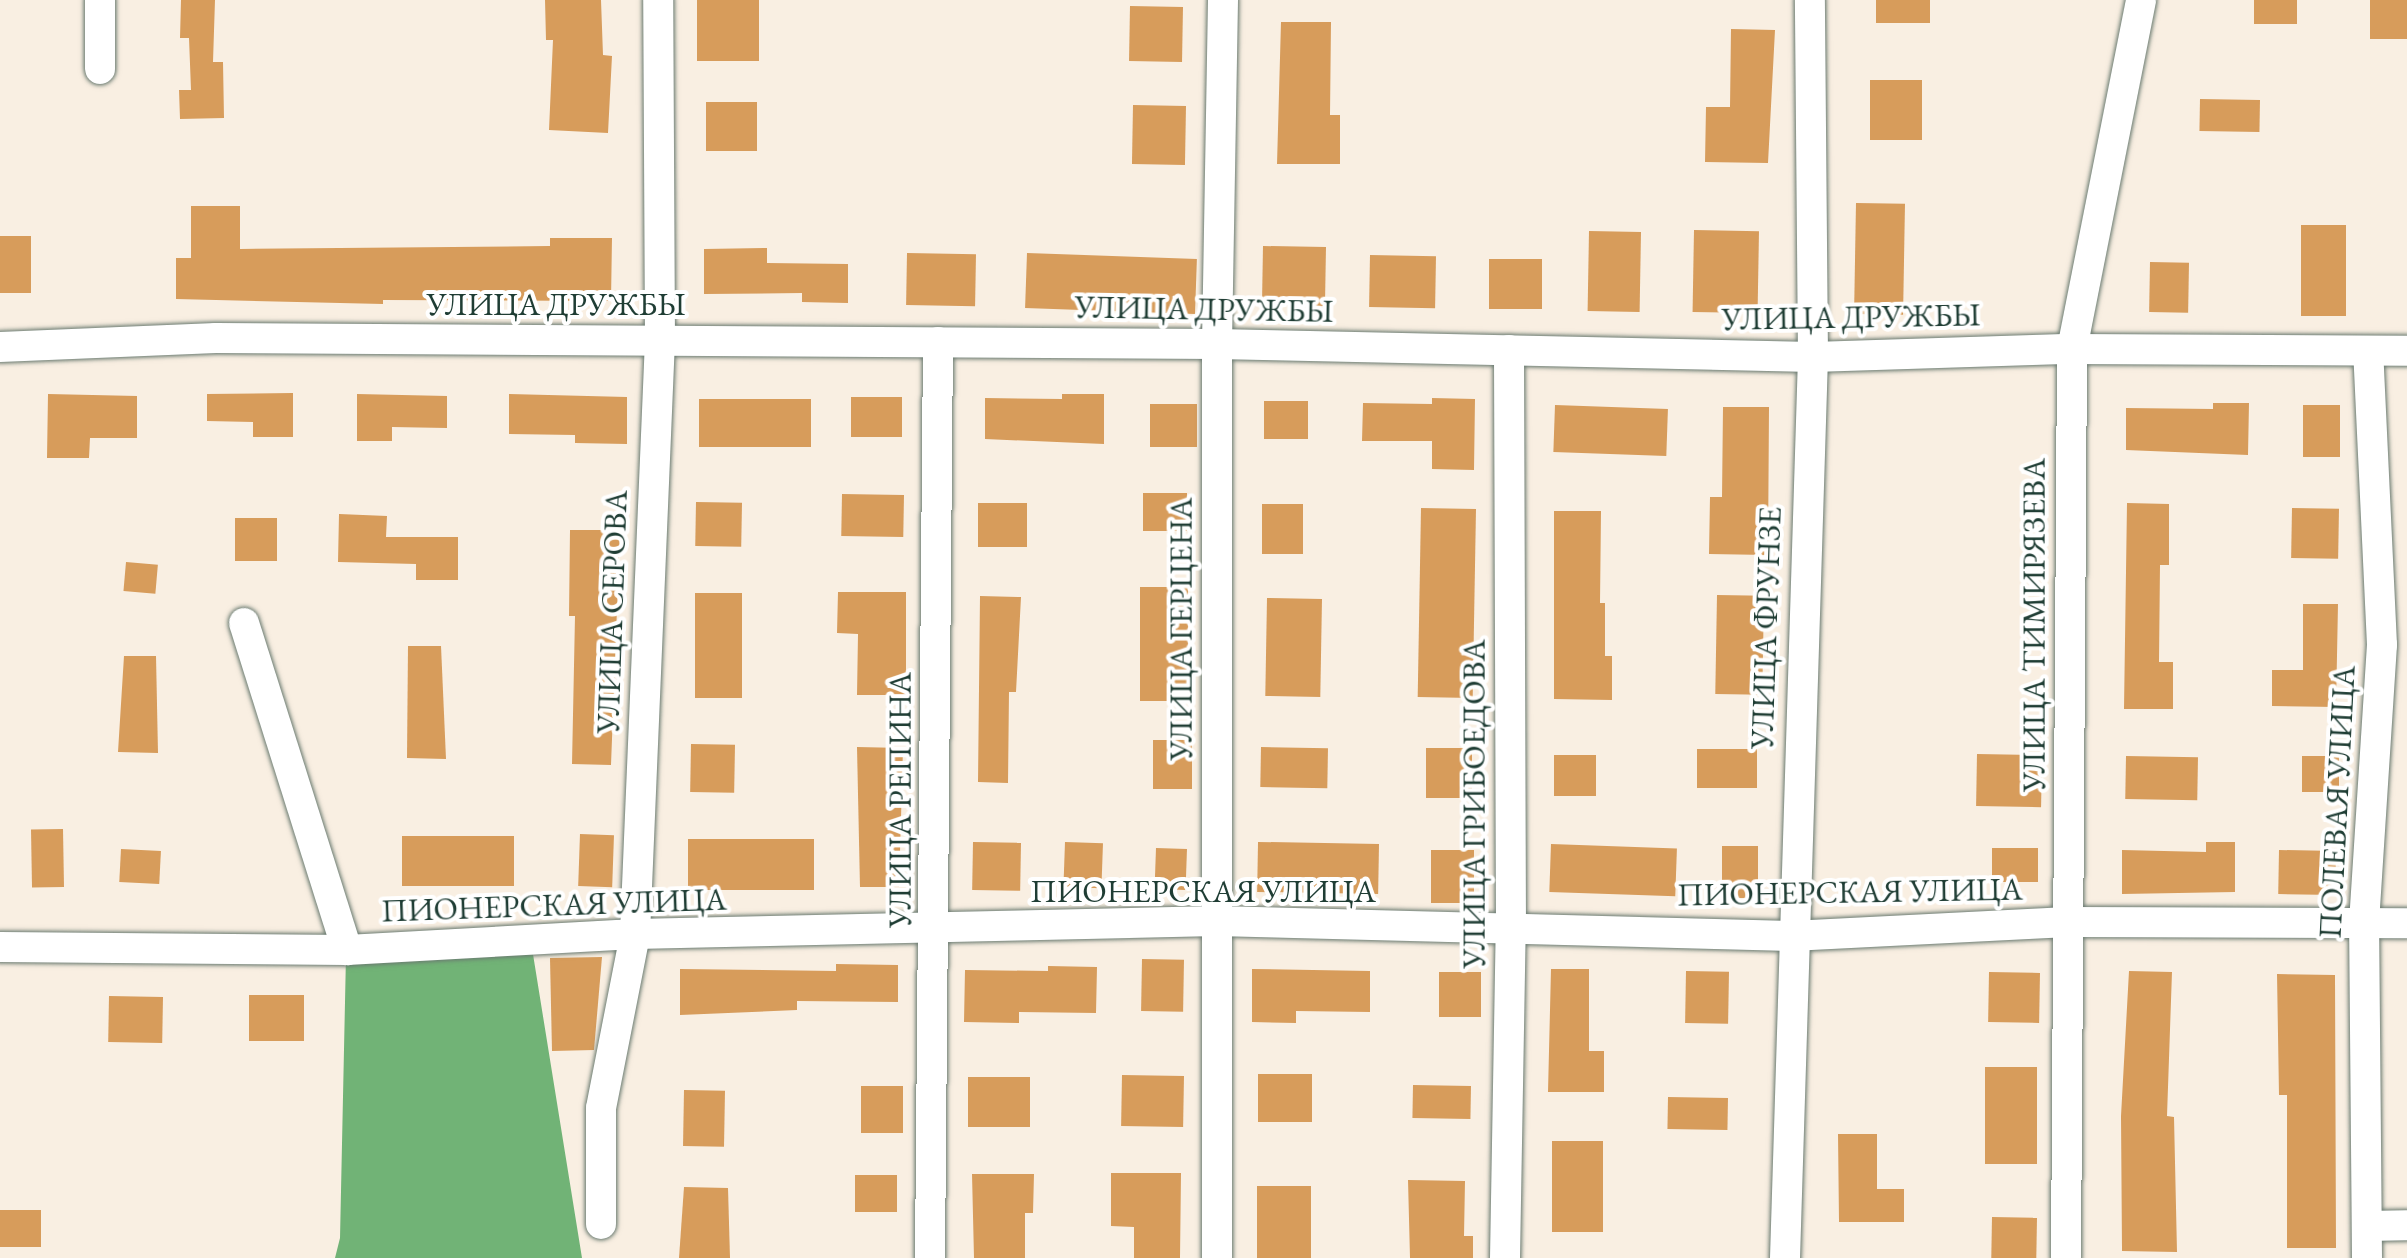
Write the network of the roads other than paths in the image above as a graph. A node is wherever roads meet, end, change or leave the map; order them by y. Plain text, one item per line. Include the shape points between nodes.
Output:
1 (100, 0) edge
2 (658, 0) edge
3 (1223, 0) edge
4 (1810, 0) edge
5 (2141, 0) edge
6 (100, 69) dead end
7 (660, 341) junction
8 (938, 342) junction
9 (1217, 344) junction
10 (0, 347) edge
11 (2072, 349) junction
12 (1509, 350) junction
13 (2368, 351) junction
14 (2407, 351) edge
15 (1813, 357) junction
16 (244, 623) dead end
17 (2394, 645) edge
18 (1217, 921) junction
19 (2068, 922) junction
20 (2364, 923) junction
21 (2407, 923) edge
22 (1511, 928) junction
23 (936, 931) junction
24 (635, 934) junction
25 (1791, 936) junction
26 (0, 947) edge
27 (347, 950) junction
28 (601, 1224) dead end
29 (2407, 1225) edge
30 (2368, 1226) junction
31 (930, 1258) edge
32 (1217, 1258) edge
33 (1505, 1258) edge
34 (1785, 1258) edge
35 (2066, 1258) edge
36 (2367, 1258) edge

1 - 6 street
2 - 7 street, УЛИЦА СЕРОВА
3 - 9 street, УЛИЦА ГЕРЦЕНА
4 - 15 street, УЛИЦА ФРУНЗЕ
5 - 11 street, УЛИЦА ТИМИРЯЗЕВА
7 - 8 street, УЛИЦА ДРУЖБЫ
7 - 10 street, УЛИЦА ДРУЖБЫ via 216,338
7 - 24 street, УЛИЦА СЕРОВА
8 - 9 street, УЛИЦА ДРУЖБЫ
8 - 23 street, УЛИЦА РЕПИНА
9 - 12 street, УЛИЦА ДРУЖБЫ
9 - 18 street, УЛИЦА ГЕРЦЕНА
11 - 13 street, УЛИЦА ДРУЖБЫ
11 - 15 street, УЛИЦА ДРУЖБЫ
11 - 19 street, УЛИЦА ТИМИРЯЗЕВА
12 - 15 street, УЛИЦА ДРУЖБЫ
12 - 22 street, УЛИЦА ГРИБОЕДОВА
13 - 14 street, УЛИЦА ДРУЖБЫ
13 - 17 street, ПОЛЕВАЯ УЛИЦА
15 - 25 street, УЛИЦА ФРУНЗЕ
16 - 27 street
17 - 20 street, ПОЛЕВАЯ УЛИЦА
18 - 22 street, ПИОНЕРСКАЯ УЛИЦА
18 - 23 street, ПИОНЕРСКАЯ УЛИЦА
18 - 32 street, УЛИЦА ГЕРЦЕНА
19 - 20 street, ПИОНЕРСКАЯ УЛИЦА
19 - 25 street, ПИОНЕРСКАЯ УЛИЦА
19 - 35 street, УЛИЦА ТИМИРЯЗЕВА
20 - 21 street, ПИОНЕРСКАЯ УЛИЦА
20 - 30 street, ПОЛЕВАЯ УЛИЦА
22 - 25 street, ПИОНЕРСКАЯ УЛИЦА
22 - 33 street, УЛИЦА ГРИБОЕДОВА
23 - 24 street, ПИОНЕРСКАЯ УЛИЦА
23 - 31 street, УЛИЦА РЕПИНА
24 - 27 street, ПИОНЕРСКАЯ УЛИЦА
24 - 28 street, УЛИЦА СЕРОВА via 601,1108
25 - 34 street, УЛИЦА ФРУНЗЕ
26 - 27 street, ПИОНЕРСКАЯ УЛИЦА
29 - 30 street
30 - 36 street, ПОЛЕВАЯ УЛИЦА

